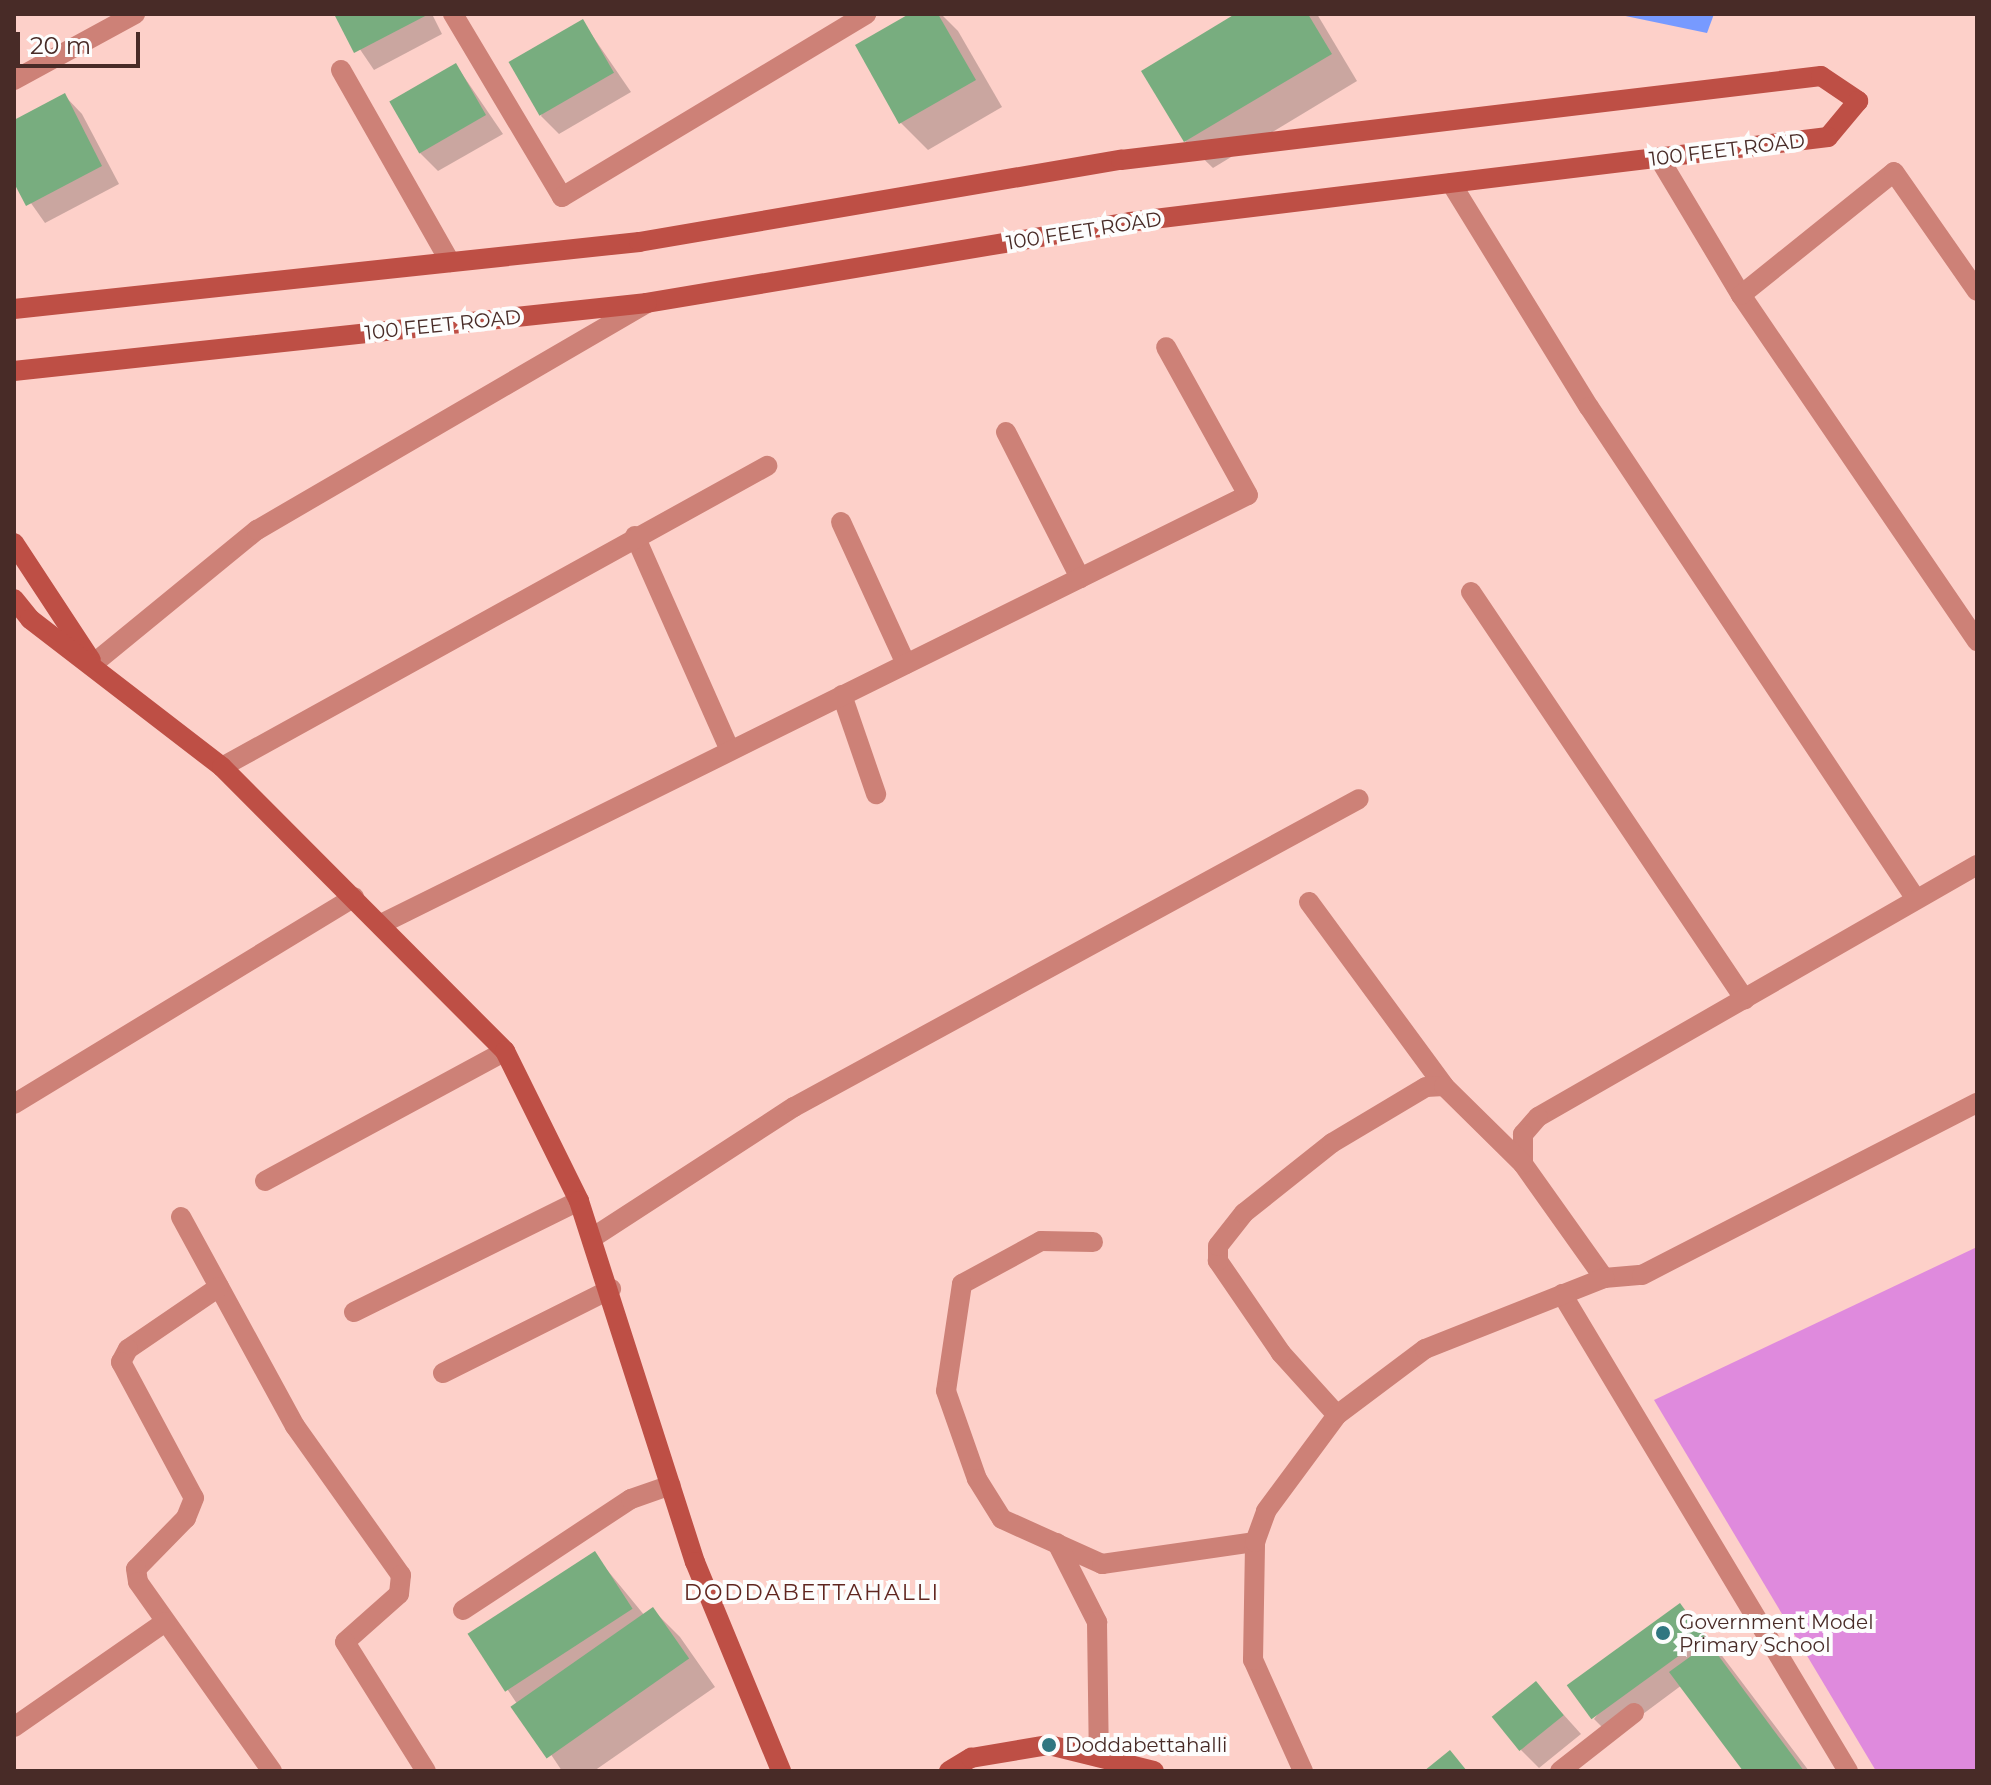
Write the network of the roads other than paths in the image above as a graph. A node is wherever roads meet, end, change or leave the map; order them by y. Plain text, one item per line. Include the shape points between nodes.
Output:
1 (135, 14) edge
2 (453, 14) edge
3 (866, 14) edge
4 (341, 70) dead end
5 (14, 80) edge
6 (1659, 158) junction
7 (1451, 183) junction
8 (450, 262) junction
9 (1977, 291) edge
10 (1741, 295) junction
11 (647, 303) junction
12 (14, 309) edge
13 (1166, 347) dead end
14 (14, 371) edge
15 (1006, 432) dead end
16 (767, 466) dead end
17 (841, 522) dead end
18 (635, 536) junction
19 (14, 543) edge
20 (1080, 578) junction
21 (1471, 592) dead end
22 (15, 602) edge
23 (1977, 641) edge
24 (93, 664) junction
25 (906, 664) junction
26 (842, 695) junction
27 (730, 750) junction
28 (222, 767) junction
29 (876, 794) dead end
30 (1359, 799) dead end
31 (1977, 865) edge
32 (354, 897) junction
33 (1916, 899) junction
34 (1309, 902) dead end
35 (381, 924) junction
36 (1745, 1000) junction
37 (505, 1051) junction
38 (1444, 1086) junction
39 (1977, 1103) edge
40 (14, 1104) edge
41 (1523, 1164) junction
42 (265, 1181) dead end
43 (579, 1201) junction
44 (181, 1217) dead end
45 (592, 1238) junction
46 (1093, 1242) dead end
47 (1604, 1278) junction
48 (219, 1287) junction
49 (611, 1289) junction
50 (1562, 1294) junction
51 (354, 1312) dead end
52 (443, 1373) dead end
53 (1337, 1415) junction
54 (671, 1485) junction
55 (1255, 1542) junction
56 (1057, 1543) junction
57 (463, 1610) dead end
58 (165, 1622) junction
59 (1634, 1713) dead end
60 (14, 1727) edge
61 (1099, 1757) junction
62 (272, 1771) edge
63 (426, 1771) edge
64 (781, 1771) edge
65 (949, 1771) edge
66 (1154, 1771) edge
67 (1303, 1771) edge
68 (1560, 1771) edge
69 (1848, 1771) edge

1 - 5 street
2 - 3 street via 562,197
4 - 8 street
6 - 7 main road, 100 FEET ROAD
6 - 8 main road, 100 FEET ROAD via 1828,137 1858,101 1821,76 1121,160 639,242
6 - 10 street
7 - 11 main road, 100 FEET ROAD via 1130,222
7 - 33 street via 1589,407
8 - 12 main road, 100 FEET ROAD
9 - 10 street via 1894,172
10 - 23 street
11 - 14 main road, 100 FEET ROAD
11 - 24 street via 257,530
13 - 20 street via 1248,495
15 - 20 street
16 - 18 street
17 - 25 street
18 - 27 street
18 - 28 street
19 - 24 main road
20 - 25 street
21 - 36 street
22 - 24 main road
24 - 28 main road
25 - 26 street
26 - 27 street
26 - 29 street
27 - 35 street
28 - 32 main road
30 - 45 street via 794,1107
31 - 33 street
32 - 35 main road
32 - 40 street
33 - 36 street
34 - 38 street
35 - 37 main road
36 - 41 street via 1538,1117 1523,1134
37 - 42 street
37 - 43 main road
38 - 41 street
38 - 53 street via 1426,1087 1332,1143 1244,1213 1218,1246 1218,1261 1272,1340
39 - 47 street via 1642,1275
41 - 47 street
43 - 45 main road
43 - 51 street
44 - 48 street
45 - 49 main road
46 - 56 street via 1041,1241 962,1284 946,1391 977,1479 1002,1519
47 - 50 street
48 - 58 street via 128,1349 121,1362 194,1498 186,1518 136,1569
48 - 63 street via 295,1426 401,1575 399,1594 349,1632 346,1650
49 - 52 street
49 - 54 main road
50 - 53 street via 1425,1349
50 - 69 street
53 - 55 street via 1266,1511
54 - 57 street via 631,1499
54 - 64 main road
55 - 56 street via 1102,1564
55 - 67 street via 1253,1660
56 - 61 street via 1097,1622
58 - 60 street
58 - 62 street
59 - 68 street
61 - 65 main road via 1049,1745 971,1758
61 - 66 main road

